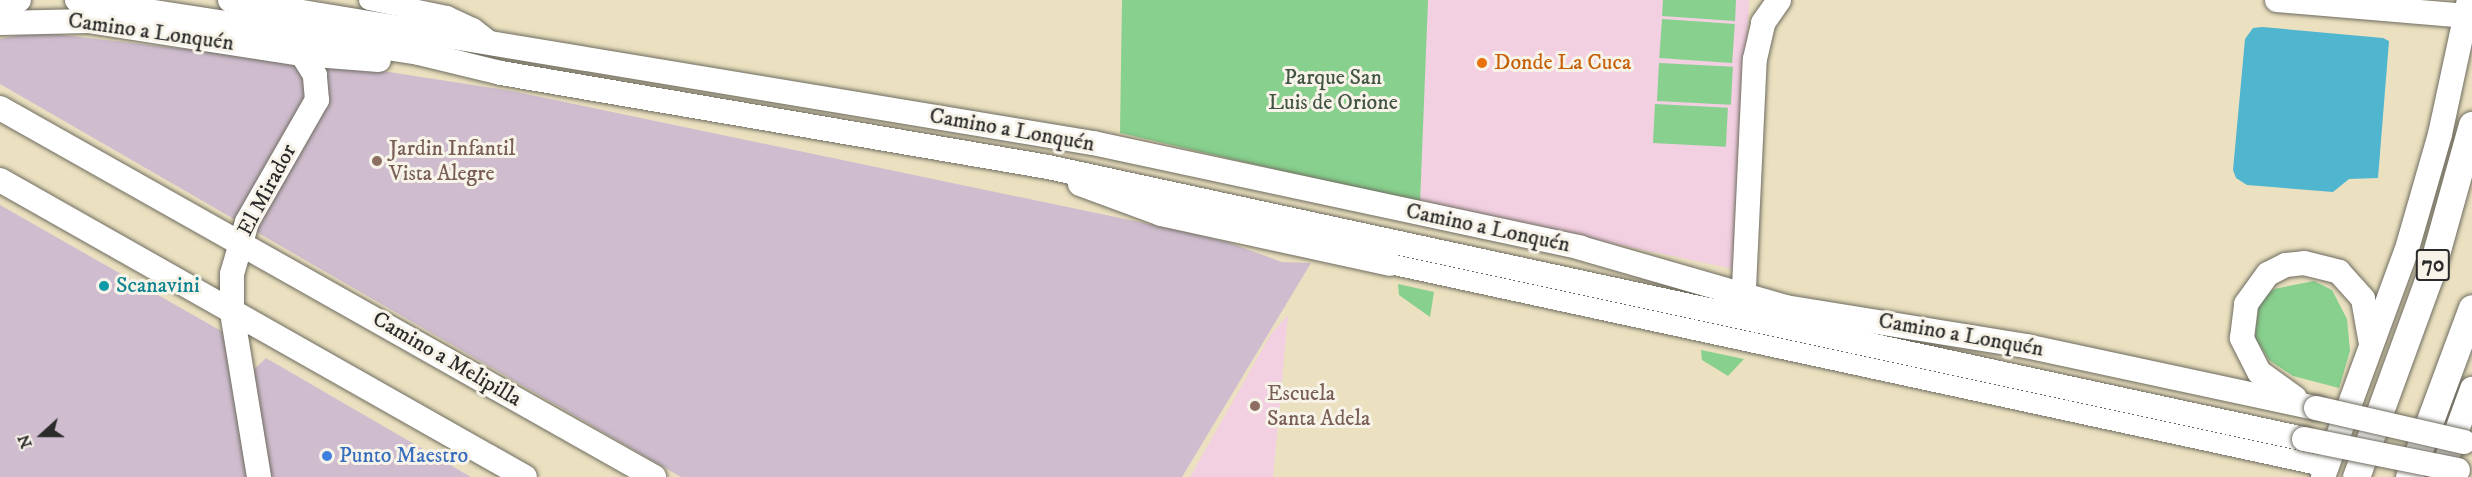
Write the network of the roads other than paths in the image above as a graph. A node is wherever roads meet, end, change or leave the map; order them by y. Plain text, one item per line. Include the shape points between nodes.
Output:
1 (19, 0) edge
2 (77, 0) edge
3 (230, 0) edge
4 (369, 0) edge
5 (1779, 0) edge
6 (2277, 0) edge
7 (0, 2) edge
8 (2468, 8) edge
9 (0, 23) edge
10 (496, 47) junction
11 (302, 54) junction
12 (355, 59) junction
13 (501, 73) junction
14 (317, 100) junction
15 (0, 108) edge
16 (2472, 125) edge
17 (1048, 167) junction
18 (0, 180) edge
19 (239, 241) junction
20 (1390, 264) joint
21 (1744, 306) junction
22 (2472, 308) edge
23 (232, 312) junction
24 (275, 337) junction
25 (2372, 350) junction
26 (240, 362) junction
27 (2472, 390) edge
28 (2315, 408) junction
29 (2469, 443) edge
30 (2325, 472) edge
31 (2457, 473) edge
32 (259, 477) edge
33 (525, 477) edge
34 (654, 477) edge
35 (2356, 477) edge
36 (2409, 477) edge

1 - 7 main road
2 - 13 main road via 419,53
3 - 10 main road, Camino a Lonquén
4 - 10 street via 447,16 473,28
5 - 21 main road via 1763,23 1755,58
6 - 8 main road
8 - 25 main road via 2424,192
9 - 11 main road, Camino a Lonquén via 51,19 99,22
10 - 21 main road, Camino a Lonquén via 1093,143 1592,251
11 - 12 main road, Camino a Lonquén
11 - 14 main road via 315,75
12 - 13 main road, Camino a Lonquén
12 - 14 main road, El Mirador via 339,69
13 - 17 main road, Camino a Lonquén
14 - 19 main road, El Mirador
15 - 19 main road, Camino a Melipilla
16 - 35 highway, 70 via 2430,275
17 - 20 main road via 1132,206
17 - 21 main road, Camino a Lonquén
18 - 23 main road
19 - 23 main road, El Mirador via 232,274
19 - 34 main road, Camino a Melipilla
20 - 30 street
21 - 28 main road, Camino a Lonquén via 1785,307 2026,346
21 - 31 main road, Camino a Lonquén, bridge
22 - 36 highway, 70
23 - 24 main road
23 - 26 main road, El Mirador
24 - 26 main road via 252,343
24 - 33 main road
25 - 28 main road via 2370,321 2363,299 2339,272 2316,264 2295,263 2277,269 2259,282 2242,315 2242,338 2248,357 2267,380
25 - 30 main road
26 - 32 main road, El Mirador
27 - 31 main road
28 - 29 main road, Camino a Lonquén, bridge

